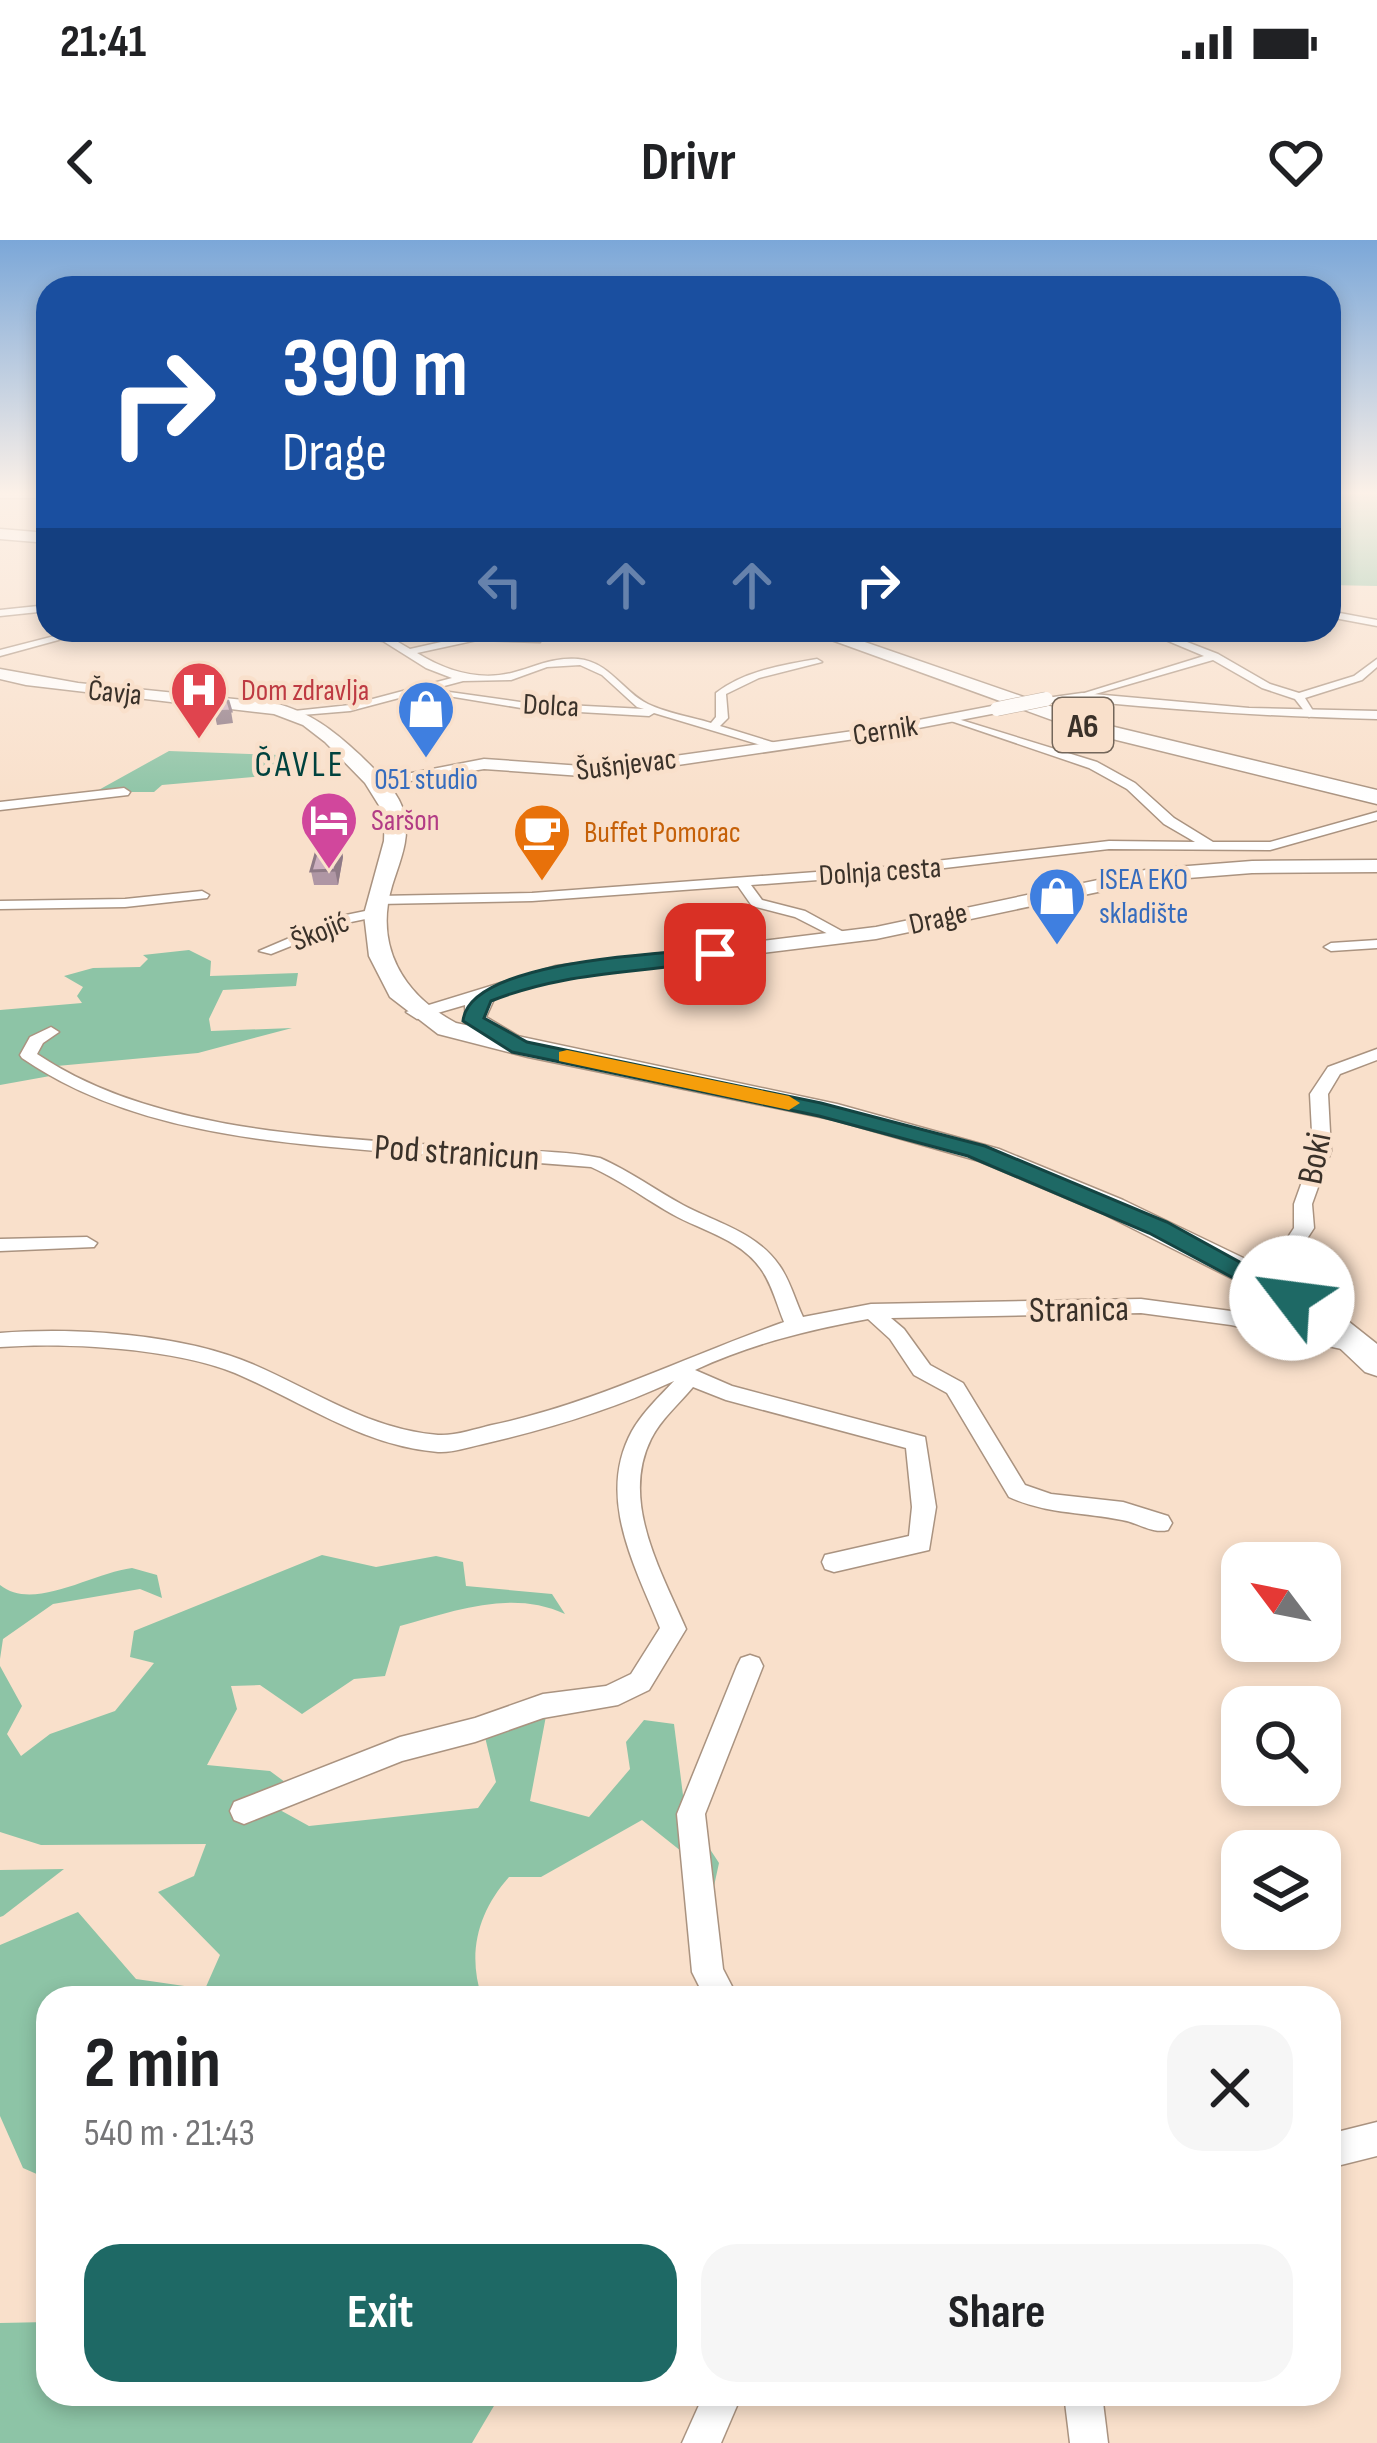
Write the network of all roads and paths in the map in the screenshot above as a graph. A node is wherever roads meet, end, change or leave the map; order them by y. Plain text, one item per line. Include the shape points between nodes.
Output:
1 (36, 609) edge
2 (0, 613) edge
3 (1341, 616) edge
4 (1377, 623) edge
5 (42, 642) edge
6 (393, 642) edge
7 (454, 642) edge
8 (538, 642) edge
9 (604, 642) edge
10 (847, 642) edge
11 (866, 642) edge
12 (1178, 642) edge
13 (409, 652) junction
14 (0, 653) edge
15 (1214, 656) junction
16 (581, 662) junction
17 (817, 662) dead end
18 (1377, 662) edge
19 (547, 664) junction
20 (1, 675) edge
21 (463, 678) junction
22 (411, 694) junction
23 (1082, 697) junction
24 (1299, 698) junction
25 (294, 714) junction
26 (1309, 714) junction
27 (1377, 715) edge
28 (952, 718) junction
29 (691, 719) junction
30 (715, 725) junction
31 (771, 745) junction
32 (370, 780) junction
33 (124, 792) dead end
34 (1370, 795) edge
35 (0, 806) edge
36 (1214, 847) junction
37 (1376, 866) edge
38 (742, 882) junction
39 (202, 895) dead end
40 (0, 905) edge
41 (376, 907) junction
42 (844, 938) junction
43 (1377, 944) edge
44 (1330, 947) dead end
45 (266, 951) dead end
46 (527, 980) junction
47 (484, 997) junction
48 (419, 1013) junction
49 (51, 1032) dead end
50 (520, 1047) junction
51 (1377, 1054) edge
52 (86, 1243) dead end
53 (0, 1245) edge
54 (1267, 1284) junction
55 (871, 1311) junction
56 (796, 1325) junction
57 (0, 1340) edge
58 (1369, 1355) edge
59 (682, 1374) junction
60 (1160, 1523) dead end
61 (834, 1562) dead end
62 (749, 1666) dead end
63 (244, 1811) dead end
64 (716, 1986) edge
65 (1377, 2139) edge
66 (1341, 2148) edge
67 (718, 2406) edge
68 (1084, 2406) edge
69 (701, 2443) edge
70 (1089, 2443) edge

1 - 2 street
3 - 4 street
5 - 14 street
6 - 13 street
7 - 13 street
8 - 19 street
9 - 16 street via 608,654
10 - 34 highway, A6 via 1095,729
11 - 34 highway, A6 via 1086,718
12 - 15 street
13 - 21 street
15 - 23 street
15 - 24 street
16 - 19 street
16 - 29 street via 637,703
17 - 30 street via 735,684 721,693
18 - 24 street via 1358,678
19 - 21 street via 511,677
20 - 25 main road, Čavja
21 - 22 street
22 - 25 street
22 - 29 street, Dolca
23 - 26 street, Cernik
23 - 28 street, Cernik, bridge
24 - 26 street
25 - 32 main road, Čavja
26 - 27 street, Cernik
28 - 31 street, Cernik
28 - 36 street via 1094,765
29 - 30 street
30 - 31 street
31 - 32 street, Šušnjevac via 596,772 484,764
32 - 41 main road, Čavja via 395,814
33 - 35 street
34 - 36 street, Dolnja cesta via 1284,844
36 - 38 street, Dolnja cesta via 1109,845
37 - 42 main road, Drage via 1150,875
38 - 41 street, Dolnja cesta
38 - 42 street via 758,903
39 - 40 street
41 - 45 street, Škojić
41 - 48 main road, Čavja via 388,980
42 - 46 main road, Drage
43 - 44 street
46 - 47 main road, Drage
46 - 48 main road, Drage
47 - 48 main road, Drage via 440,1015
47 - 50 main road via 474,1021
48 - 50 main road via 454,1032
49 - 56 street, Pod stranicun via 28,1055 128,1105 270,1137 607,1166 754,1249 772,1269
50 - 54 main road via 953,1144 1158,1228
51 - 54 street, Boki via 1334,1071 1319,1094 1322,1151 1304,1228
52 - 53 street
54 - 58 main road via 1339,1326
55 - 56 street, Stranica
55 - 58 street, Stranica via 1141,1306 1231,1318
55 - 60 street via 922,1370 955,1388 1017,1491 1034,1500 1132,1509
56 - 59 street, Stranica
57 - 59 street, Stranica via 46,1336 196,1352 383,1435 442,1444
59 - 61 street via 917,1443 920,1543
59 - 63 street via 627,1464 629,1506 673,1629 640,1682 609,1697 543,1706 400,1749
62 - 64 street via 692,1814
65 - 66 street
67 - 69 street
68 - 70 street

